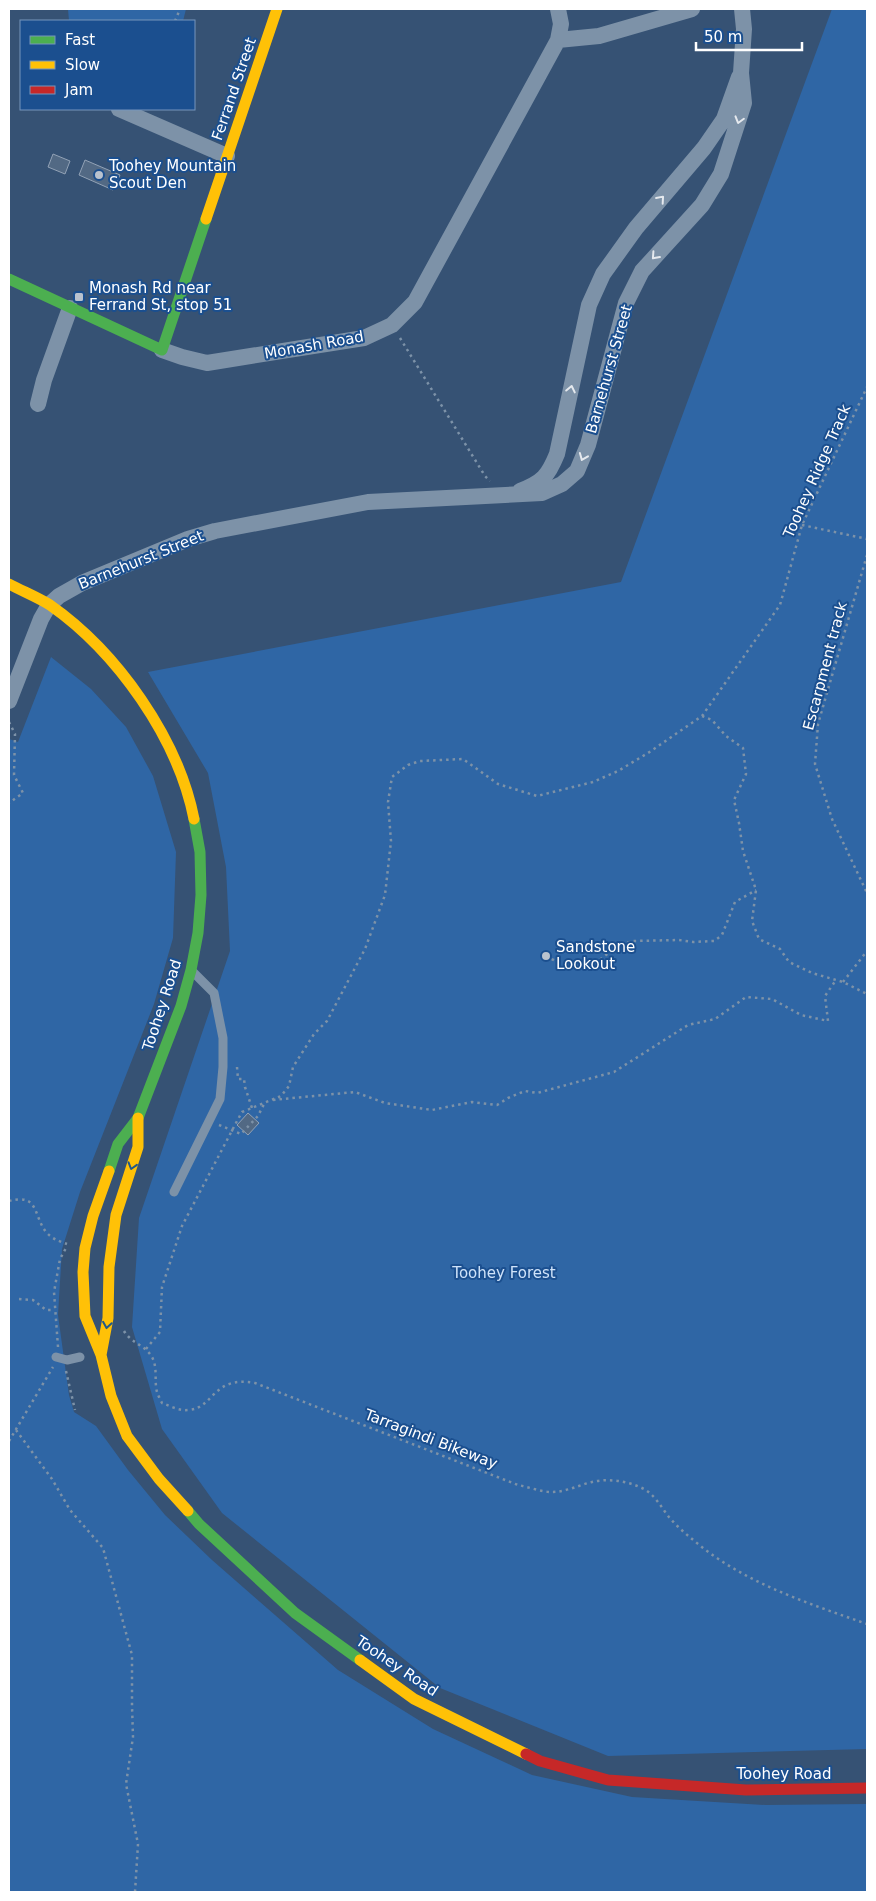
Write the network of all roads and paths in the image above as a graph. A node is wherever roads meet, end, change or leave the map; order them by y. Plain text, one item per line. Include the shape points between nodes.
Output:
1 (277, 9) edge
2 (558, 9) edge
3 (692, 9) edge
4 (742, 9) edge
5 (558, 40) junction
6 (741, 73) junction
7 (121, 110) edge
8 (227, 156) junction
9 (9, 279) edge
10 (70, 308) junction
11 (392, 325) junction
12 (162, 350) junction
13 (867, 387) edge
14 (38, 404) dead end
15 (506, 496) junction
16 (802, 525) junction
17 (867, 539) edge
18 (867, 555) edge
19 (9, 584) edge
20 (49, 605) junction
21 (9, 701) edge
22 (702, 716) junction
23 (9, 722) edge
24 (9, 803) edge
25 (756, 890) junction
26 (867, 893) edge
27 (867, 951) edge
28 (546, 956) dead end
29 (191, 970) junction
30 (836, 980) junction
31 (844, 982) junction
32 (867, 994) edge
33 (237, 1067) dead end
34 (238, 1079) junction
35 (236, 1083) dead end
36 (271, 1100) junction
37 (264, 1103) junction
38 (258, 1106) junction
39 (252, 1108) junction
40 (260, 1113) junction
41 (138, 1118) junction
42 (226, 1128) dead end
43 (232, 1130) junction
44 (174, 1192) dead end
45 (9, 1201) edge
46 (68, 1244) junction
47 (74, 1245) dead end
48 (19, 1299) dead end
49 (54, 1310) junction
50 (121, 1324) dead end
51 (146, 1349) junction
52 (101, 1355) junction
53 (56, 1357) junction
54 (80, 1358) dead end
55 (65, 1367) dead end
56 (75, 1410) dead end
57 (16, 1430) junction
58 (9, 1441) edge
59 (867, 1624) edge
60 (867, 1788) edge
61 (135, 1892) edge

1 - 8 main road, Ferrand Street
2 - 5 street, Monash Road via 561,24
3 - 5 street via 599,36
4 - 6 street, Barnehurst Street
5 - 11 street, Monash Road via 415,302
15 -> 6 street, Barnehurst Street via 536,485 550,472 557,454 589,305 603,274 724,119
6 -> 15 street, Barnehurst Street via 744,103 721,174 702,205 642,271 630,295 616,334 588,445 577,471 562,484 542,493
7 - 8 street
8 - 12 main road, Ferrand Street
9 - 10 main road, Monash Road
10 - 12 main road, Monash Road
10 - 14 street
11 - 12 street, Monash Road via 364,338 207,363
11 - 15 path via 485,476
13 - 16 path, Toohey Ridge Track
15 - 20 street, Barnehurst Street via 368,502 215,531 82,583
16 - 17 path
16 - 22 path, Toohey Ridge Track via 780,605
18 - 26 path, Escarpment track via 818,724 815,764 832,819
19 - 20 main road, Toohey Road
20 - 21 street
20 - 29 main road, Toohey Road via 97,646 142,698 170,749 192,806 200,852 198,932
22 - 25 path via 712,720 743,748 746,774 734,800 743,851
22 - 36 path, Toohey Ridge Track via 618,771 593,782 537,796 498,784 463,760 420,761 392,777 388,802 391,841 385,895 365,950 327,1021 314,1034 293,1066 289,1086 281,1096
23 - 24 path via 15,734 14,775 23,793
25 - 28 path via 734,902 722,936 714,941 633,941 619,945 593,965 565,966
25 - 30 path via 752,921 759,938 780,949 789,962
27 - 31 path
29 - 41 main road, Toohey Road via 181,1006
29 - 44 lane via 214,993 223,1038 223,1066 220,1100
30 - 31 path
30 - 36 path via 825,996 828,1021 801,1015 772,999 746,996 715,1019 688,1025 614,1072 537,1093 525,1091 497,1105 472,1102 432,1110 385,1103 355,1092
31 - 32 path
33 - 34 path
34 - 35 path
34 - 39 path via 244,1079
36 - 37 path, Toohey Ridge Track
37 - 38 path, Toohey Ridge Track
37 - 40 path
38 - 39 path, Toohey Ridge Track
38 - 40 path
39 - 43 path via 242,1112
40 - 43 path via 241,1134
41 -> 52 main road, Toohey Road via 138,1147 116,1215 109,1267 108,1318
41 - 52 main road, Toohey Road via 118,1144 85,1248 85,1316
42 - 43 path
43 - 51 path via 182,1226 162,1287 160,1332
45 - 46 path via 28,1201 34,1206 47,1233
46 - 47 path
46 - 49 path via 56,1277
48 - 49 path via 32,1300 46,1310
49 - 53 path via 59,1345
50 - 51 path via 129,1339
51 - 59 path, Tarragindi Bikeway via 153,1360 162,1403 174,1408 198,1408 229,1383 255,1383 518,1485 552,1492 611,1480 637,1486 656,1499 685,1534 727,1565 768,1587
52 - 60 main road, Toohey Road via 111,1396 127,1436 198,1524 295,1613 414,1699 540,1761 608,1780 746,1790
53 - 54 lane via 67,1360
53 - 57 path via 53,1368
55 - 56 path
57 - 58 path
57 - 61 path via 70,1510 104,1548 132,1655 133,1737 126,1784 138,1844

